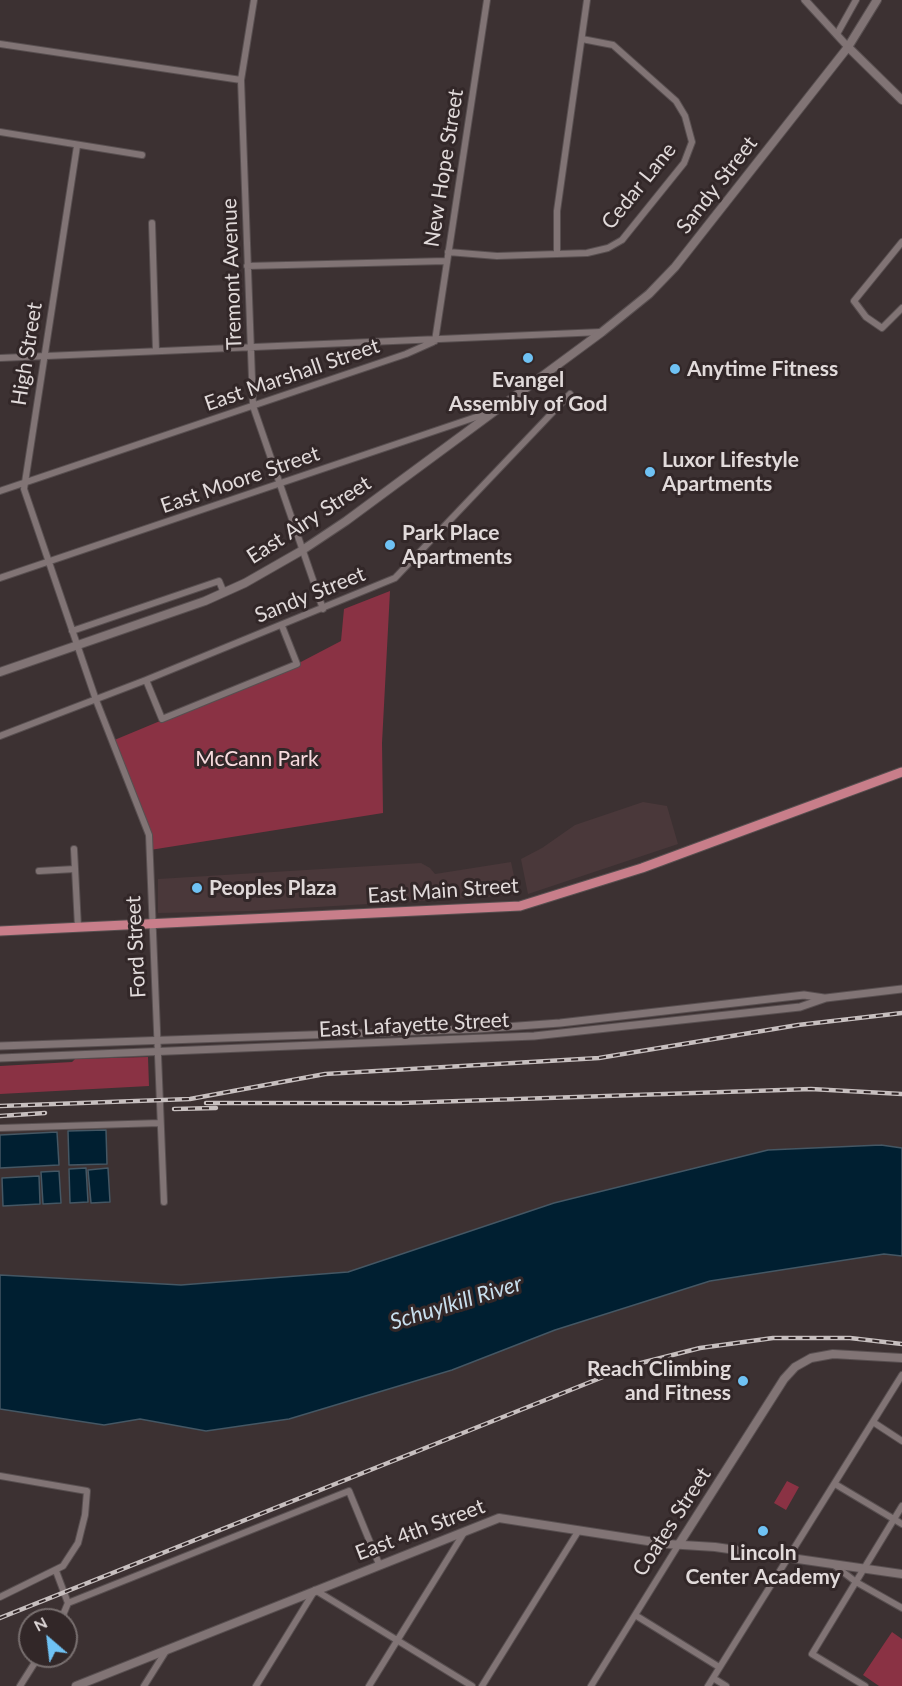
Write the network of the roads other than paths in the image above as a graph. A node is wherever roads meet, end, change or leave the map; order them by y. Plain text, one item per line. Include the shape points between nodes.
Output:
1 (254, 0) edge
2 (487, 0) edge
3 (587, 0) edge
4 (805, 0) edge
5 (856, 0) edge
6 (877, 0) edge
7 (837, 34) junction
8 (582, 39) junction
9 (0, 44) edge
10 (848, 47) junction
11 (241, 80) junction
12 (902, 100) edge
13 (0, 132) edge
14 (77, 146) junction
15 (142, 155) dead end
16 (152, 223) dead end
17 (902, 242) edge
18 (448, 252) junction
19 (557, 254) junction
20 (446, 261) junction
21 (248, 266) junction
22 (902, 308) edge
23 (602, 332) junction
24 (435, 340) junction
25 (252, 346) junction
26 (156, 351) junction
27 (43, 355) junction
28 (0, 358) edge
29 (570, 394) dead end
30 (253, 406) junction
31 (491, 412) junction
32 (24, 483) junction
33 (280, 485) junction
34 (0, 491) edge
35 (301, 551) junction
36 (49, 561) junction
37 (0, 578) edge
38 (224, 592) junction
39 (323, 609) junction
40 (96, 623) junction
41 (282, 626) junction
42 (72, 631) junction
43 (100, 637) junction
44 (76, 645) junction
45 (0, 672) edge
46 (146, 680) junction
47 (96, 700) junction
48 (0, 736) edge
49 (902, 772) edge
50 (74, 849) dead end
51 (75, 869) junction
52 (39, 871) dead end
53 (151, 924) junction
54 (78, 927) junction
55 (0, 931) edge
56 (902, 989) edge
57 (826, 998) junction
58 (157, 1040) junction
59 (0, 1046) edge
60 (157, 1051) junction
61 (0, 1058) edge
62 (160, 1123) junction
63 (0, 1128) edge
64 (164, 1202) dead end
65 (902, 1358) edge
66 (902, 1375) edge
67 (873, 1422) junction
68 (902, 1441) edge
69 (0, 1476) edge
70 (835, 1484) junction
71 (902, 1506) edge
72 (894, 1520) junction
73 (902, 1524) edge
74 (466, 1529) junction
75 (579, 1530) junction
76 (679, 1544) junction
77 (789, 1557) junction
78 (832, 1563) junction
79 (379, 1564) junction
80 (864, 1568) junction
81 (56, 1571) junction
82 (902, 1574) edge
83 (856, 1582) junction
84 (315, 1590) junction
85 (0, 1597) edge
86 (68, 1603) junction
87 (66, 1608) edge
88 (902, 1608) edge
89 (635, 1615) junction
90 (397, 1640) junction
91 (167, 1650) junction
92 (719, 1667) junction
93 (31, 1668) edge
94 (713, 1678) junction
95 (20, 1686) edge
96 (76, 1686) edge
97 (144, 1686) edge
98 (256, 1686) edge
99 (369, 1686) edge
100 (472, 1686) edge
101 (482, 1686) edge
102 (591, 1686) edge
103 (708, 1686) edge
104 (726, 1686) edge
105 (865, 1686) edge

1 - 11 street, Tremont Avenue
2 - 18 street, New Hope Street
3 - 8 street
4 - 7 street
5 - 7 street
6 - 10 main road, Sandy Street
7 - 10 street
8 - 19 street via 557,211
8 - 19 street, Cedar Lane via 613,45 676,101 692,142 684,163 622,240 587,253
9 - 11 street
10 - 12 main road
10 - 23 main road, Sandy Street via 675,267
11 - 21 street, Tremont Avenue
13 - 14 street
14 - 15 street
14 - 27 street, High Street
16 - 26 street
17 - 22 street via 854,301 866,317 882,328
18 - 19 street, Cedar Lane
18 - 20 street, New Hope Street
20 - 21 street
20 - 24 street, New Hope Street
21 - 25 street, Tremont Avenue
23 - 24 street, East Marshall Street
23 - 31 main road, East Airy Street
24 - 25 street
24 - 30 street, East Marshall Street via 406,354
25 - 26 street
25 - 30 street, Tremont Avenue
26 - 27 street
27 - 28 street
27 - 32 street, High Street
29 - 39 street, Sandy Street via 396,578
30 - 32 street, East Marshall Street
30 - 33 street, Tremont Avenue
31 - 33 street, East Moore Street
31 - 35 main road, East Airy Street
32 - 34 street, East Marshall Street
32 - 36 street, High Street
33 - 35 street, Tremont Avenue
33 - 36 street, East Moore Street
35 - 38 main road, East Airy Street
35 - 39 street, Tremont Avenue
36 - 37 street, East Moore Street
36 - 42 street, High Street
38 - 40 street via 219,581
38 - 43 main road, East Airy Street
39 - 41 street, Sandy Street
40 - 42 street
40 - 43 street
41 - 46 street, Sandy Street
41 - 46 street via 297,664 162,719
42 - 44 street, High Street
43 - 44 main road, East Airy Street
44 - 45 main road, East Airy Street
44 - 47 street, High Street
46 - 47 street, Sandy Street
47 - 48 street, Sandy Street
47 - 53 street, Ford Street via 149,835
49 - 53 main road, East Main Street via 642,868 520,906
50 - 51 street
51 - 52 street
51 - 54 street
53 - 54 main road, East Main Street
53 - 58 street, Ford Street
54 - 55 main road, East Main Street
56 - 57 street, East Lafayette Street
57 - 58 street, East Lafayette Street via 804,995 477,1029
57 - 60 street, East Lafayette Street via 800,1007 534,1036
58 - 59 street, East Lafayette Street
58 - 60 street, Ford Street
60 - 61 street, East Lafayette Street
60 - 62 street, Ford Street
62 - 63 street
62 - 64 street, Ford Street
65 - 76 main road, Coates Street via 821,1355 799,1364 784,1379
66 - 67 street
67 - 68 street
67 - 70 street
69 - 81 street via 87,1491 78,1543
70 - 72 street
70 - 77 street
71 - 72 street
72 - 73 street
72 - 80 street
74 - 75 main road, East 4th Street via 507,1518
74 - 79 main road, East 4th Street
74 - 90 street
75 - 76 main road, East 4th Street
75 - 101 street
76 - 77 main road, East 4th Street
76 - 89 street, Coates Street
77 - 78 main road, East 4th Street
77 - 92 street
78 - 80 main road, East 4th Street
78 - 83 street
79 - 84 main road, East 4th Street
79 - 86 street via 349,1491
80 - 82 main road, East 4th Street
80 - 83 street
81 - 85 street
81 - 86 street
83 - 88 street
83 - 105 street via 812,1654
84 - 90 street
84 - 91 main road, East 4th Street
84 - 98 street
86 - 87 street
89 - 92 street
89 - 102 street, Coates Street
90 - 99 street
90 - 100 street
91 - 96 main road, East 4th Street
91 - 97 street
92 - 94 street
93 - 95 street
94 - 103 street
94 - 104 street

